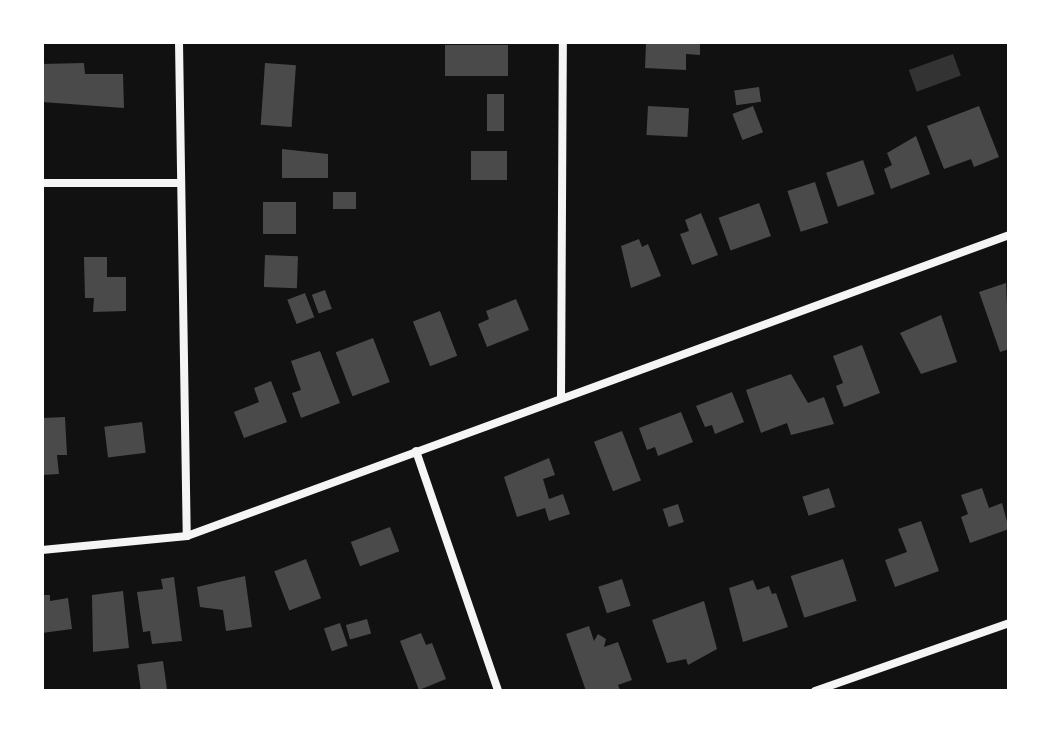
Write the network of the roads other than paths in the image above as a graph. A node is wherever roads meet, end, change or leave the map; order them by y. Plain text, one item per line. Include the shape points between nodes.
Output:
1 (179, 42) edge
2 (563, 42) edge
3 (42, 183) edge
4 (180, 183) junction
5 (1009, 235) edge
6 (561, 397) junction
7 (416, 451) junction
8 (187, 536) junction
9 (42, 550) edge
10 (1009, 623) edge
11 (498, 691) edge
12 (815, 691) edge

1 - 4 street
2 - 6 street
3 - 4 street
4 - 8 street
5 - 6 street
6 - 7 street
7 - 8 street
7 - 11 street
8 - 9 street
10 - 12 street

